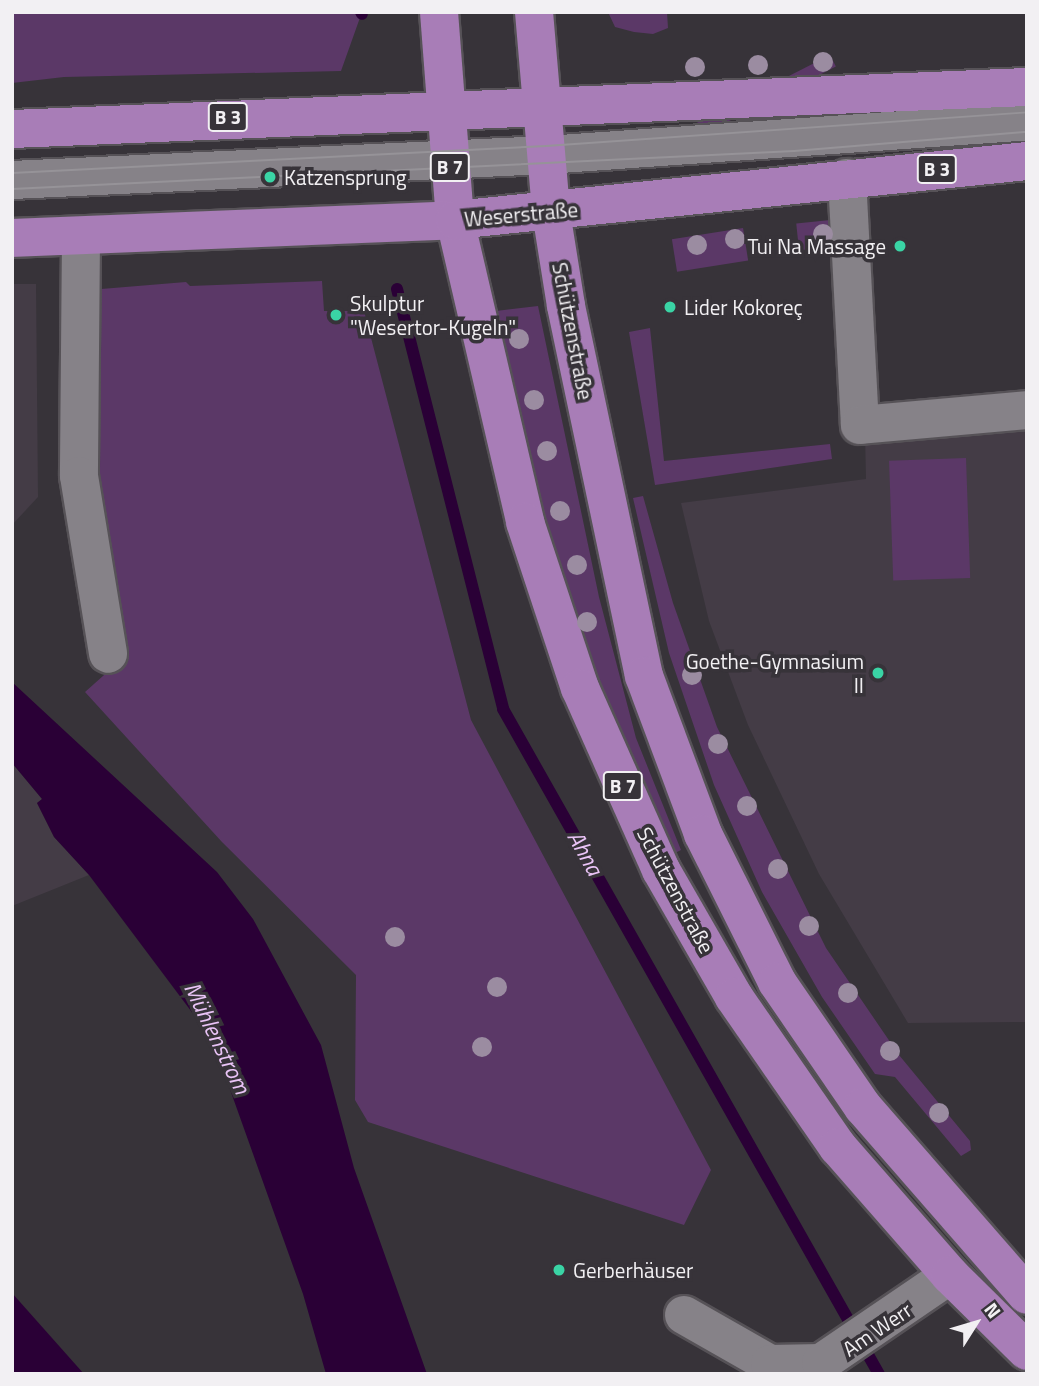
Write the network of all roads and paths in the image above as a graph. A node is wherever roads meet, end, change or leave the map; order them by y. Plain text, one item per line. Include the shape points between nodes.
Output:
1 (439, 12) edge
2 (534, 12) edge
3 (1027, 87) edge
4 (542, 109) junction
5 (444, 114) junction
6 (1027, 121) edge
7 (12, 129) edge
8 (546, 155) junction
9 (449, 160) junction
10 (1027, 160) edge
11 (847, 178) junction
12 (12, 180) edge
13 (551, 212) junction
14 (455, 220) junction
15 (80, 237) junction
16 (12, 238) edge
17 (1027, 410) edge
18 (108, 654) dead end
19 (950, 1275) junction
20 (1027, 1295) edge
21 (684, 1315) dead end
22 (1027, 1351) edge

1 - 5 main road, B 7
2 - 4 main road, Schützenstraße
3 - 4 main road, B 3
4 - 5 main road, B 3
4 - 8 main road, Schützenstraße
5 - 7 main road, B 3 via 374,111
5 - 9 main road, B 7
6 - 8 lane
8 - 9 lane
8 - 13 main road, Schützenstraße
9 - 12 lane
9 - 14 main road, B 7
10 - 11 main road, Weserstraße / B 3
11 - 13 main road, Weserstraße / B 3
11 - 17 lane via 860,425
13 - 14 main road, Weserstraße / B 3
13 - 20 main road, Schützenstraße via 566,306 644,676 703,834 777,982 863,1107
14 - 15 main road, Weserstraße / B 3
14 - 19 main road, Schützenstraße / B 7 via 525,522 580,688 661,870 734,997 838,1147
15 - 16 main road, Weserstraße / B 3
15 - 18 lane via 79,476
19 - 21 lane, Am Werr via 821,1363 770,1364
19 - 22 main road, Schützenstraße / B 7

